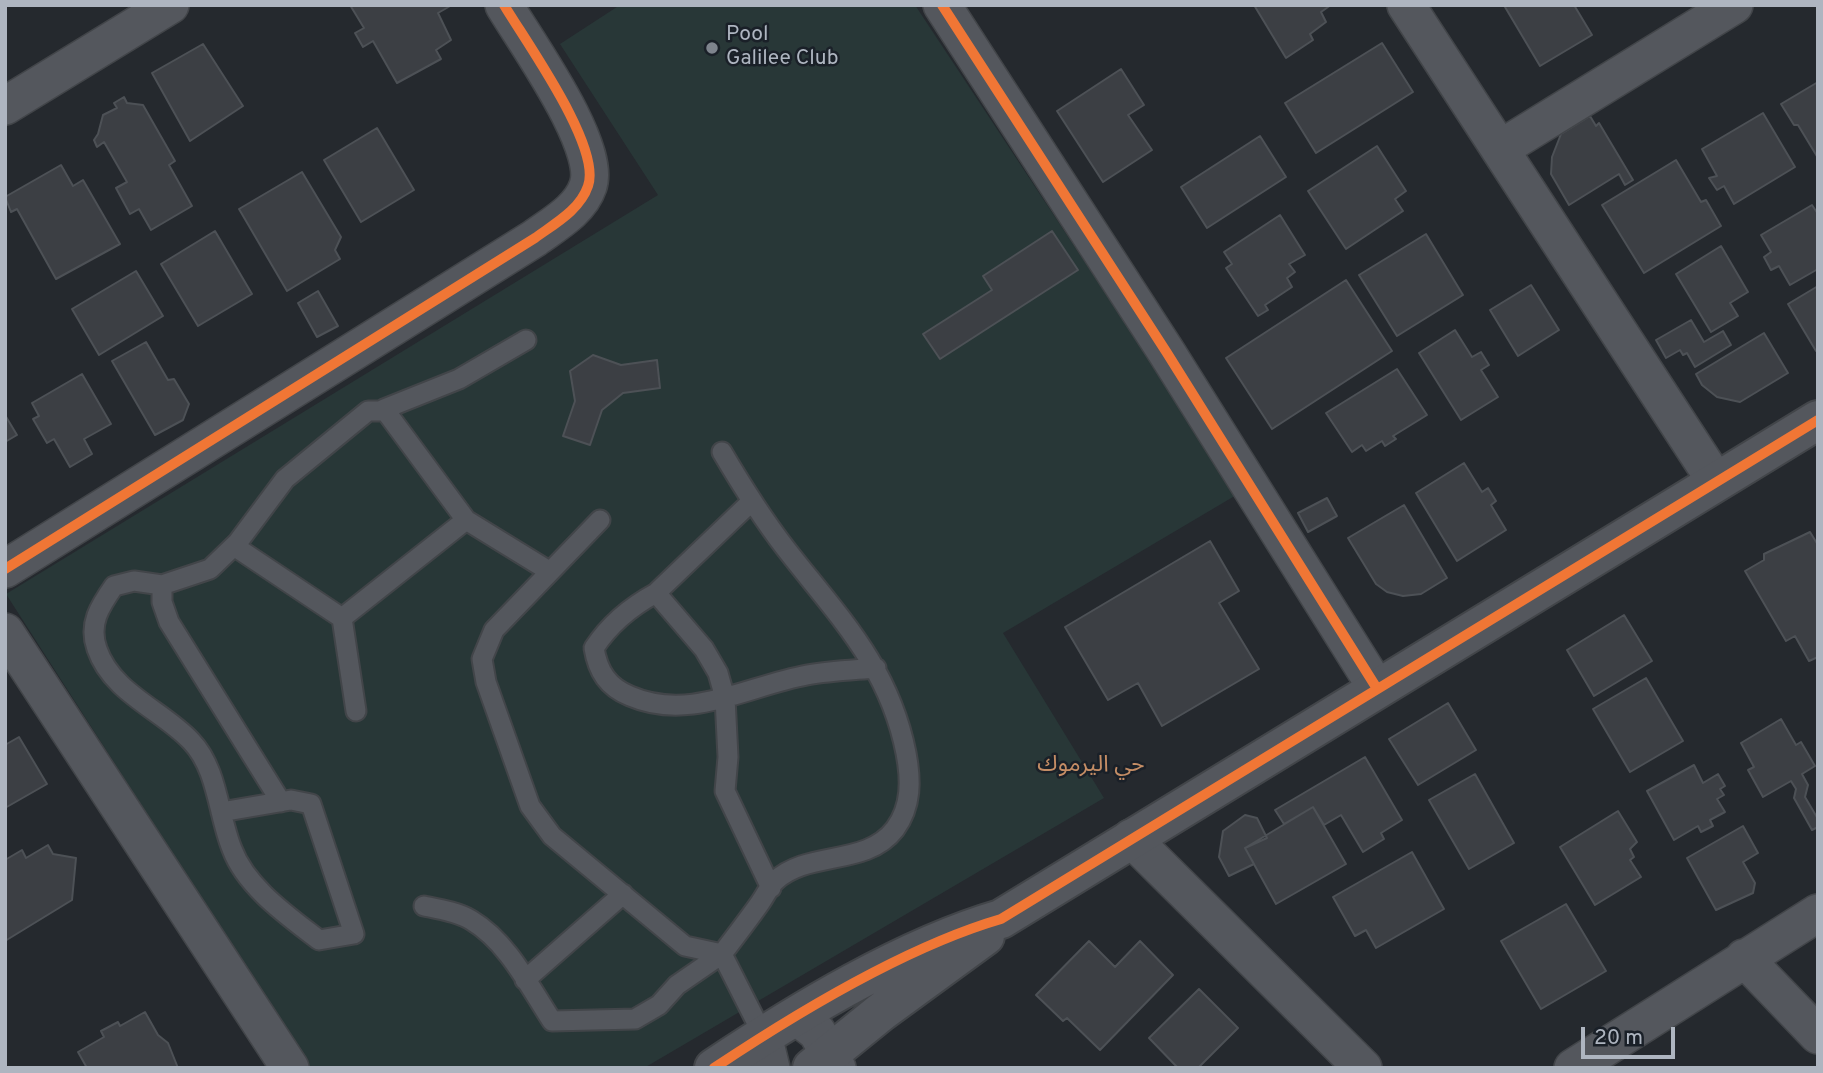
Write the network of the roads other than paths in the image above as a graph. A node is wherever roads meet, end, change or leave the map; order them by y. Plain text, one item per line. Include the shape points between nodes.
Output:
1 (170, 5) edge
2 (504, 5) edge
3 (942, 5) edge
4 (1406, 5) edge
5 (1734, 5) edge
6 (5, 106) edge
7 (1500, 149) junction
8 (526, 341) dead end
9 (386, 411) junction
10 (1818, 420) edge
11 (722, 452) dead end
12 (1715, 480) junction
13 (751, 502) junction
14 (466, 520) junction
15 (600, 520) dead end
16 (234, 547) junction
17 (5, 569) edge
18 (549, 570) junction
19 (162, 585) junction
20 (656, 593) junction
21 (342, 618) junction
22 (5, 632) edge
23 (876, 667) junction
24 (1376, 687) junction
25 (725, 698) junction
26 (356, 711) dead end
27 (281, 802) junction
28 (221, 813) junction
29 (1131, 838) junction
30 (771, 888) junction
31 (623, 894) junction
32 (424, 906) dead end
33 (1818, 913) edge
34 (1001, 919) junction
35 (722, 954) junction
36 (1744, 958) junction
37 (525, 980) junction
38 (796, 1016) junction
39 (1818, 1035) edge
40 (767, 1052) edge
41 (827, 1063) edge
42 (290, 1068) edge
43 (714, 1068) edge
44 (1363, 1068) edge
45 (1573, 1068) edge

1 - 6 street
2 - 17 street via 577,127 590,162 588,186 574,208 535,238
3 - 24 street
4 - 7 street
5 - 7 street
7 - 12 street
8 - 9 lane via 459,379 384,408
9 - 14 lane
9 - 16 lane via 368,411 285,480
10 - 12 street
11 - 13 lane
12 - 24 street
13 - 20 lane
13 - 23 lane via 826,595
14 - 18 lane
14 - 21 lane
15 - 18 lane
16 - 19 lane via 210,569
16 - 21 lane
18 - 31 lane via 494,630 482,659 486,682 530,806 552,836
19 - 27 lane via 169,622
19 - 28 lane via 134,581 114,586 93,621 96,649 111,673 192,741 211,777
20 - 25 lane via 704,649
20 - 25 lane via 605,631 594,648 597,668 615,690 666,707
21 - 26 lane
22 - 42 street
23 - 25 lane via 806,676
23 - 30 lane via 905,746 910,774 908,803 895,830 875,846 806,864 775,881
24 - 29 street
25 - 30 lane via 725,791
27 - 28 lane
27 - 28 lane via 311,804 354,934 319,940 259,889 232,852
29 - 34 street
29 - 44 street
30 - 35 lane
31 - 35 lane via 685,946
31 - 37 lane
32 - 37 lane via 470,919 490,934
33 - 36 street
34 - 38 street via 947,937
34 - 41 street via 959,958 881,1012
35 - 37 lane via 635,1019 552,1021
35 - 40 lane
36 - 39 street
36 - 45 street
38 - 40 street
38 - 41 street via 817,1032
40 - 43 street

